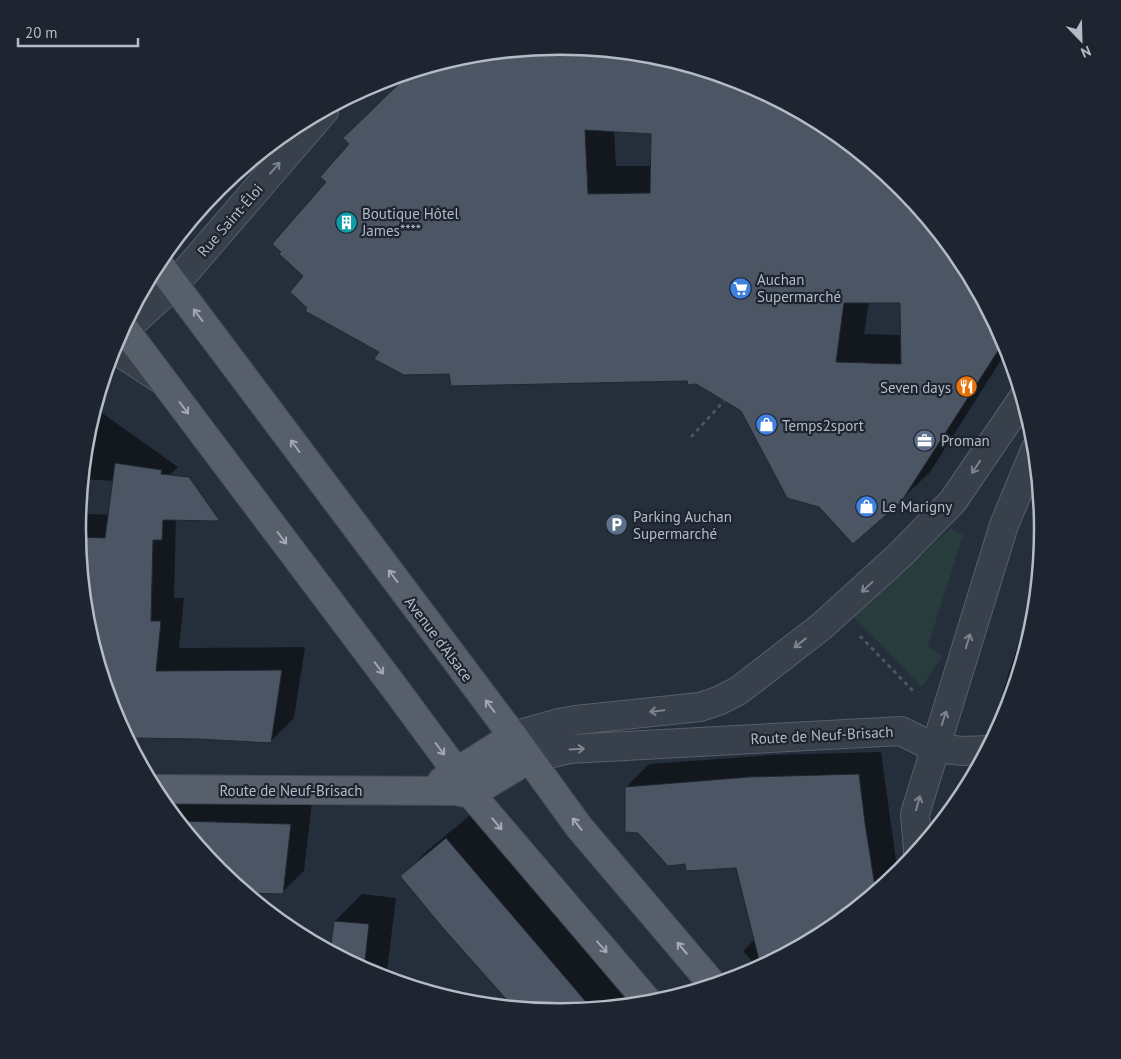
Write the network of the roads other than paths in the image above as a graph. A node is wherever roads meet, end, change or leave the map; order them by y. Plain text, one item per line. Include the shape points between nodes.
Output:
1 (310, 127) edge
2 (163, 270) edge
3 (174, 284) junction
4 (134, 321) edge
5 (125, 341) edge
6 (1018, 405) edge
7 (1030, 462) edge
8 (513, 736) junction
9 (935, 748) junction
10 (980, 750) edge
11 (529, 759) junction
12 (464, 782) junction
13 (164, 789) edge
14 (917, 842) edge
15 (709, 980) edge
16 (644, 996) edge

3 -> 1 street, Rue Saint-Éloi
2 - 3 main road, Avenue d'Alsace
3 - 4 street
8 -> 3 main road, Avenue d'Alsace
5 -> 12 main road via 164,382
6 -> 8 street via 954,501 838,612 738,691 700,707 576,720
9 -> 7 street via 1004,524
8 - 11 main road, Avenue d'Alsace
8 - 12 main road
9 - 10 street
11 -> 9 street, Route de Neuf-Brisach via 570,749 901,731
14 -> 9 street via 915,814
11 - 12 main road, Route de Neuf-Brisach
15 -> 11 main road, Avenue d'Alsace via 579,826
12 - 13 main road, Route de Neuf-Brisach via 455,791
12 -> 16 main road

